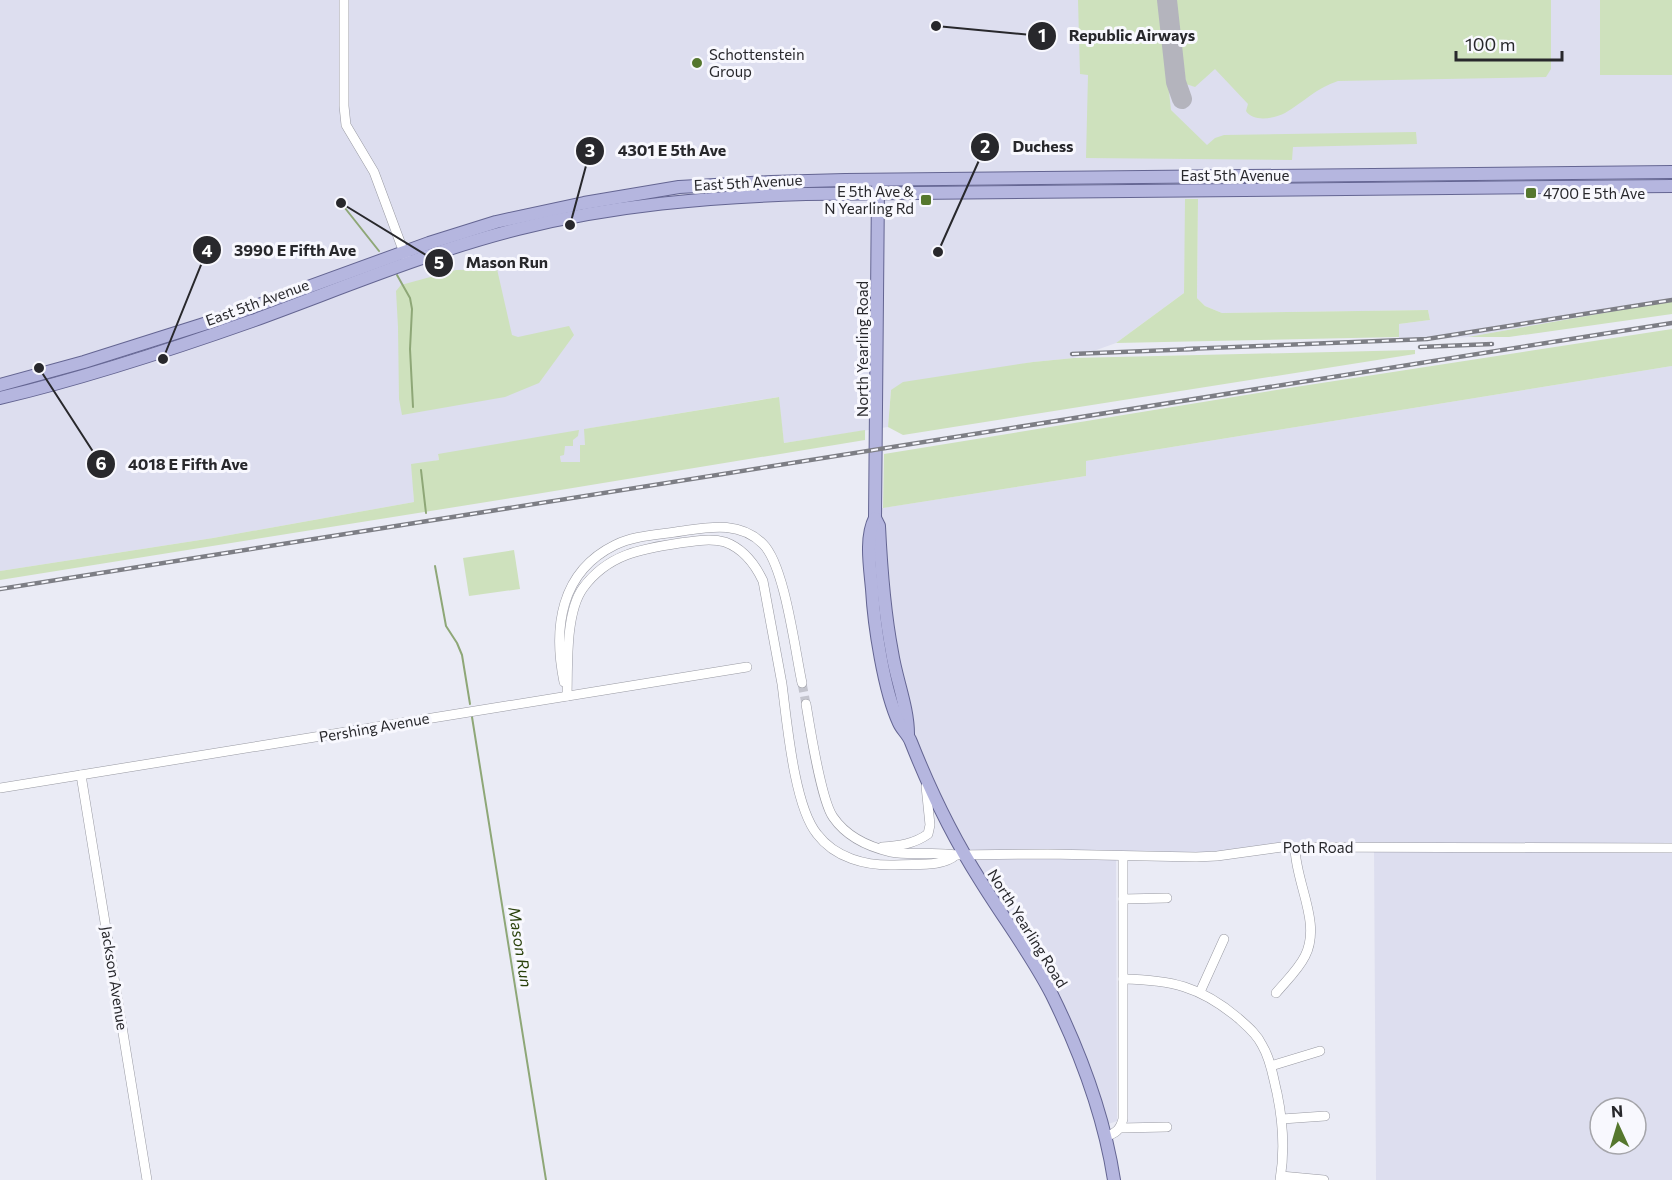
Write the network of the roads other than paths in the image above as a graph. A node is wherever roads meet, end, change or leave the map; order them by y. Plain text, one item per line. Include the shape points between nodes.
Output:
1 (344, 0) edge
2 (1672, 172) edge
3 (878, 180) junction
4 (1672, 186) edge
5 (878, 193) junction
6 (406, 257) junction
7 (0, 385) edge
8 (0, 398) edge
9 (747, 667) dead end
10 (802, 683) tunnel mouth
11 (567, 696) junction
12 (806, 704) tunnel mouth
13 (81, 775) junction
14 (925, 778) junction
15 (0, 788) edge
16 (876, 847) junction
17 (1295, 847) junction
18 (1672, 848) edge
19 (961, 855) junction
20 (1123, 856) junction
21 (1167, 898) dead end
22 (1123, 899) junction
23 (1224, 939) dead end
24 (1123, 980) junction
25 (1200, 992) junction
26 (1276, 993) dead end
27 (1320, 1051) dead end
28 (1271, 1066) junction
29 (1325, 1116) dead end
30 (1282, 1119) junction
31 (1167, 1127) dead end
32 (1120, 1128) junction
33 (1105, 1137) junction
34 (1280, 1178) edge
35 (147, 1180) edge
36 (1114, 1180) edge
37 (1324, 1180) edge

1 - 6 street via 346,125 374,172
2 - 3 main road, East 5th Avenue
3 - 5 main road, North Yearling Road
3 - 6 main road, East 5th Avenue via 654,190 507,220 446,237
4 - 5 main road, East 5th Avenue
5 - 6 main road, East 5th Avenue via 731,196 650,204 517,229
5 - 14 main road, North Yearling Road via 875,518 871,526 870,560 878,636 894,709
6 - 7 main road, East 5th Avenue via 84,362
6 - 8 main road, East 5th Avenue via 194,340 88,375
9 - 11 street, Pershing Avenue
10 - 11 street via 773,558 764,544 748,532 709,527 632,539 590,560 579,572 563,605 561,622 560,662
11 - 13 street, Pershing Avenue
11 - 19 street via 574,607 582,589 599,571 630,552 705,540 725,542 754,564 763,581 794,765 804,811 816,834 834,851 858,862 947,862
12 - 16 street via 831,815 858,841
13 - 15 street, Pershing Avenue
13 - 35 street, Jackson Avenue
14 - 16 street via 928,834 903,845
14 - 19 main road, North Yearling Road
16 - 19 street via 892,852
17 - 18 street, Poth Road
17 - 20 street, Poth Road via 1207,857
17 - 26 street via 1297,874 1311,926 1310,943 1301,963
19 - 20 street, Poth Road
19 - 33 main road, North Yearling Road via 1051,993 1085,1070
20 - 22 street
21 - 22 street
22 - 24 street
23 - 25 street
24 - 25 street via 1167,982
24 - 32 street
25 - 28 street via 1254,1033
27 - 28 street
28 - 30 street
29 - 30 street
30 - 34 street
31 - 32 street
32 - 33 street
33 - 36 main road, North Yearling Road
34 - 37 street

